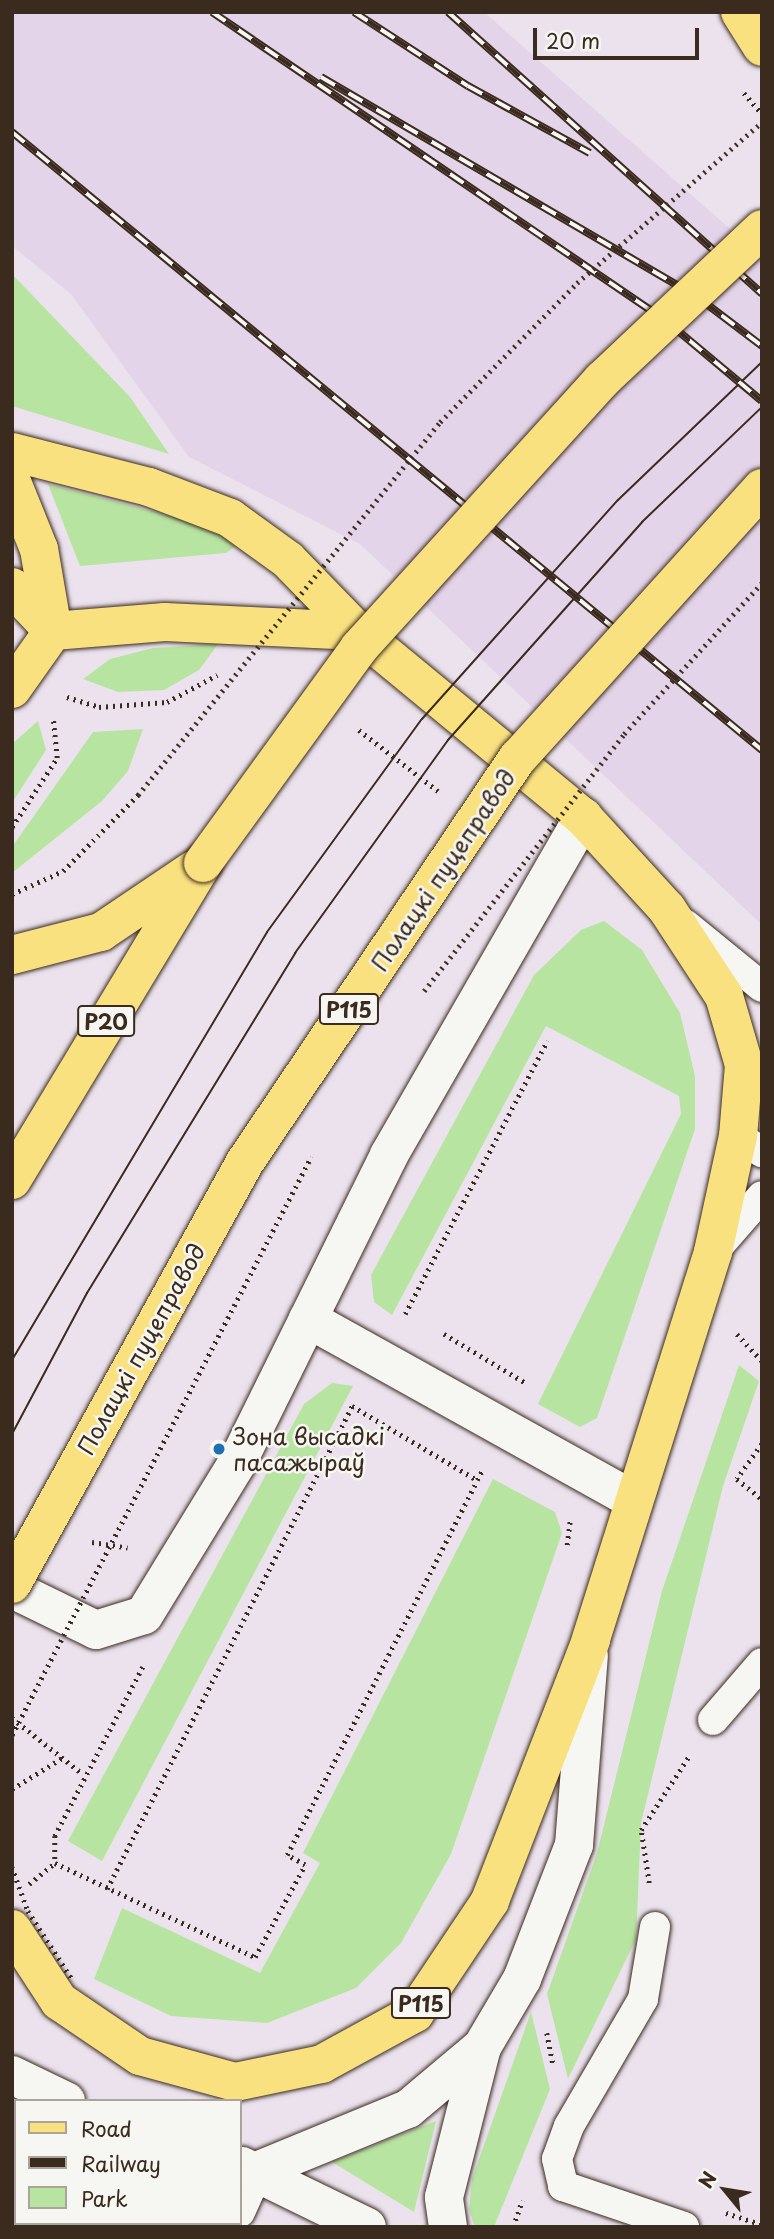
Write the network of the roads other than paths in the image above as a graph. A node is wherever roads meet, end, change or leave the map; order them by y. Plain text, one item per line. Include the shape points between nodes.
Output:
1 (740, 12) edge
2 (762, 47) edge
3 (762, 229) edge
4 (12, 452) edge
5 (12, 482) edge
6 (762, 488) edge
7 (12, 587) edge
8 (53, 631) junction
9 (356, 631) junction
10 (12, 689) edge
11 (583, 817) junction
12 (203, 863) junction
13 (667, 909) junction
14 (12, 955) edge
15 (762, 986) edge
16 (753, 1059) edge
17 (750, 1144) edge
18 (12, 1180) edge
19 (762, 1196) edge
20 (713, 1252) junction
21 (307, 1319) junction
22 (632, 1499) junction
23 (12, 1586) edge
24 (590, 1640) junction
25 (762, 1663) edge
26 (713, 1720) road end
27 (655, 1927) road end
28 (12, 1929) edge
29 (482, 2048) junction
30 (12, 2075) edge
31 (62, 2099) edge
32 (249, 2167) edge
33 (242, 2202) edge
34 (367, 2227) edge
35 (448, 2227) edge
36 (684, 2227) edge

1 - 2 main road
3 - 12 main road, bridge via 602,380 359,648
4 - 9 main road via 149,487 230,517 288,560
5 - 8 main road via 39,549
6 - 23 main road, Полацкі пуцеправод / Р115, bridge via 519,758 245,1162
7 - 8 main road
8 - 9 main road via 165,622
8 - 10 main road
9 - 11 main road, Р115
11 - 13 main road, Р115
11 - 21 street via 486,979
12 - 14 main road via 101,932
12 - 18 main road, Р20
13 - 15 lane
13 - 16 main road, Р115 via 724,996
16 - 17 main road, Р115
17 - 20 main road, Р115
19 - 20 lane
20 - 22 main road, Р115
21 - 22 street
21 - 23 street via 237,1463 144,1615 96,1630
22 - 24 main road, Р115
24 - 28 main road, Р115 via 490,1900 415,2013 322,2064 236,2082 139,2056
24 - 29 street via 574,1845 522,1979
25 - 26 lane
27 - 36 lane via 643,1999 569,2126 557,2158 563,2186
29 - 32 street via 408,2109
29 - 35 street via 444,2197
30 - 31 street
32 - 33 lane
32 - 34 street

